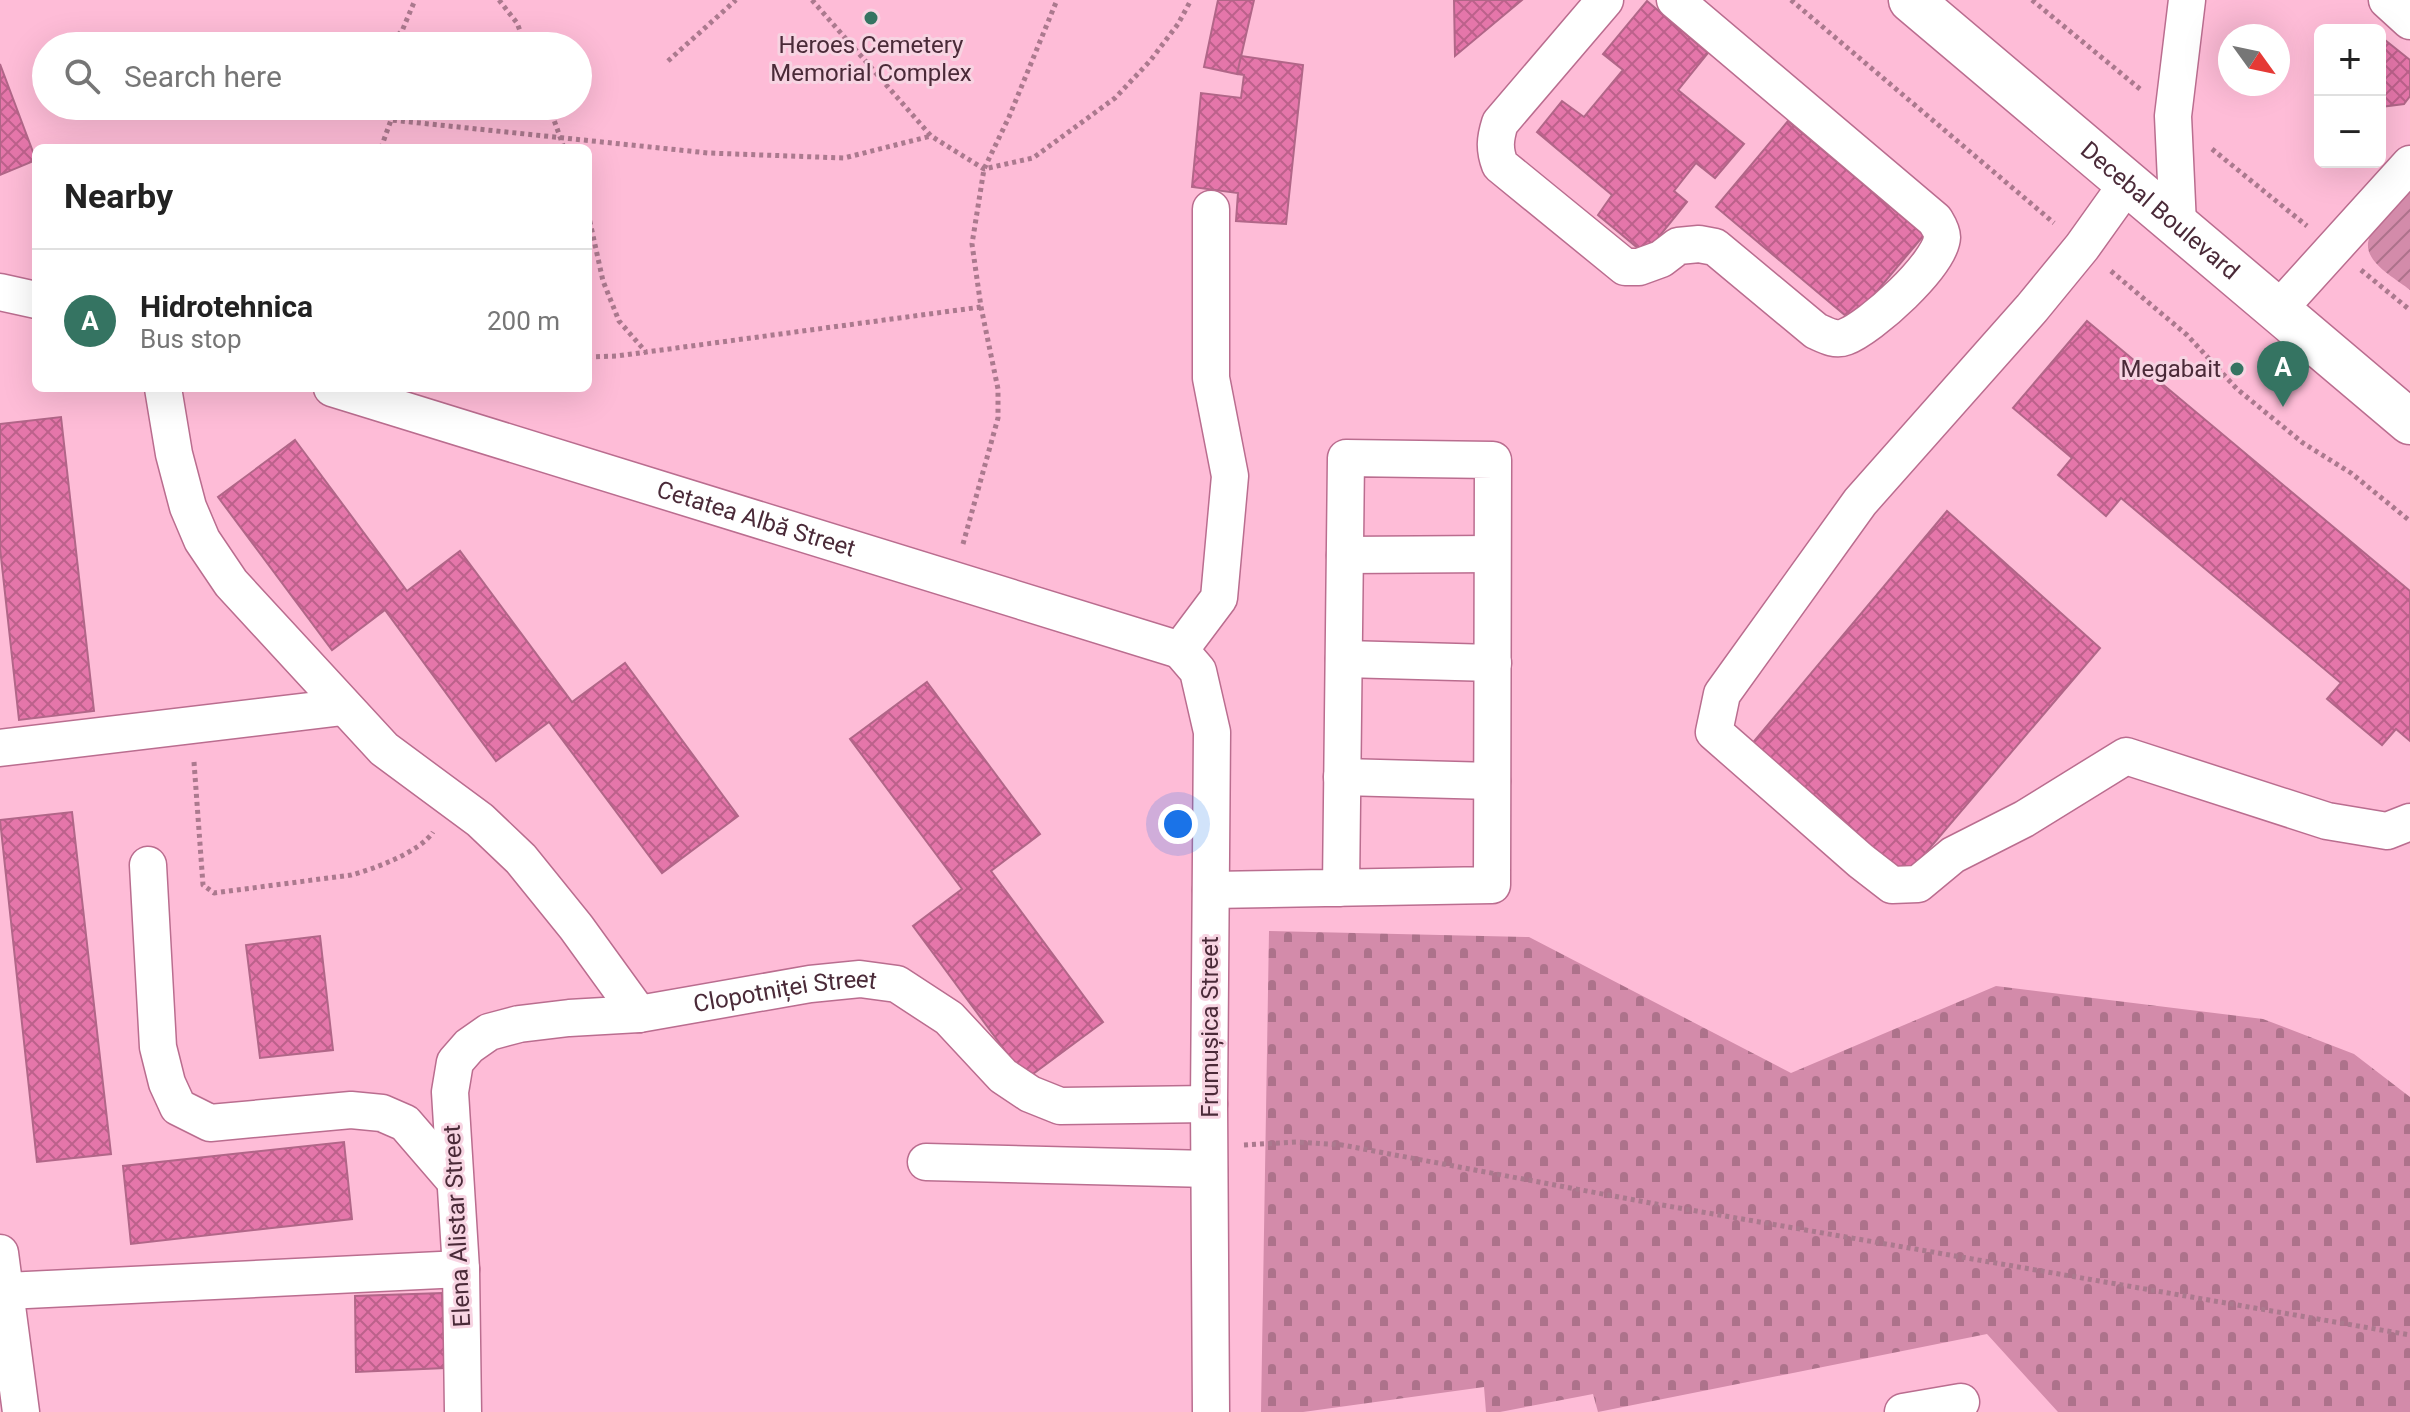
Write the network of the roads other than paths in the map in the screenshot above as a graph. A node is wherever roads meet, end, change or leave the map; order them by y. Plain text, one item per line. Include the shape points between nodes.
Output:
1 (1605, 0) edge
2 (1675, 0) edge
3 (1911, 0) edge
4 (2187, 0) edge
5 (2387, 0) edge
6 (2410, 21) edge
7 (2410, 164) edge
8 (2127, 184) junction
9 (1211, 209) dead end
10 (2178, 225) junction
11 (0, 292) edge
12 (32, 299) edge
13 (2277, 311) junction
14 (164, 392) edge
15 (345, 392) edge
16 (2410, 422) edge
17 (1492, 554) junction
18 (1345, 555) junction
19 (1180, 650) junction
20 (1344, 659) junction
21 (1493, 663) junction
22 (343, 707) junction
23 (0, 748) edge
24 (1342, 777) junction
25 (1492, 781) junction
26 (2410, 822) edge
27 (148, 865) dead end
28 (1341, 888) junction
29 (1211, 890) junction
30 (639, 1014) junction
31 (469, 1046) joint
32 (1209, 1104) junction
33 (1209, 1158) junction
34 (926, 1162) dead end
35 (455, 1181) junction
36 (0, 1253) edge
37 (461, 1269) junction
38 (6, 1291) junction
39 (1961, 1402) dead end
40 (21, 1412) edge
41 (463, 1412) edge
42 (1211, 1412) edge
43 (1903, 1412) edge

1 - 2 street via 1500,123 1495,152 1500,165 1625,267 1661,259 1678,246 1715,247 1816,331 1845,337 1900,299 1931,262 1942,234 1935,220
3 - 8 main road, Decebal Boulevard
4 - 10 street via 2173,116
5 - 6 street
7 - 13 street
8 - 10 main road, Decebal Boulevard
8 - 26 street via 2032,308 1860,502 1722,694 1714,732 1892,885 1918,884 1953,855 2024,819 2126,756 2327,821 2387,831
9 - 19 street via 1211,378 1230,476 1219,598
10 - 13 main road, Decebal Boulevard
11 - 12 street
13 - 16 main road, Decebal Boulevard
14 - 22 street via 177,467 202,540 231,583
15 - 19 street, Cetatea Albă Street
17 - 18 street
17 - 18 street via 1493,460 1346,458
17 - 21 street
18 - 20 street
19 - 29 street, Frumușica Street via 1198,671 1212,732
20 - 21 street
20 - 24 street
21 - 25 street
22 - 23 street
22 - 30 street via 384,749 480,820 521,859
24 - 25 street
24 - 28 street
25 - 28 street via 1492,885
27 - 35 street via 158,1047 178,1107 210,1123 351,1110 382,1113 405,1123
28 - 29 street
29 - 32 street, Frumușica Street
30 - 31 street, Clopotniței Street via 519,1024 489,1032
30 - 32 street, Clopotniței Street via 810,984 860,979 897,984 949,1018 1003,1076 1060,1106
31 - 35 street, Elena Alistar Street via 455,1062 450,1092
32 - 33 street, Frumușica Street
33 - 34 street
33 - 42 street, Frumușica Street
35 - 37 street, Elena Alistar Street
36 - 38 street
37 - 38 street
37 - 41 street, Elena Alistar Street
38 - 40 street
39 - 43 street

